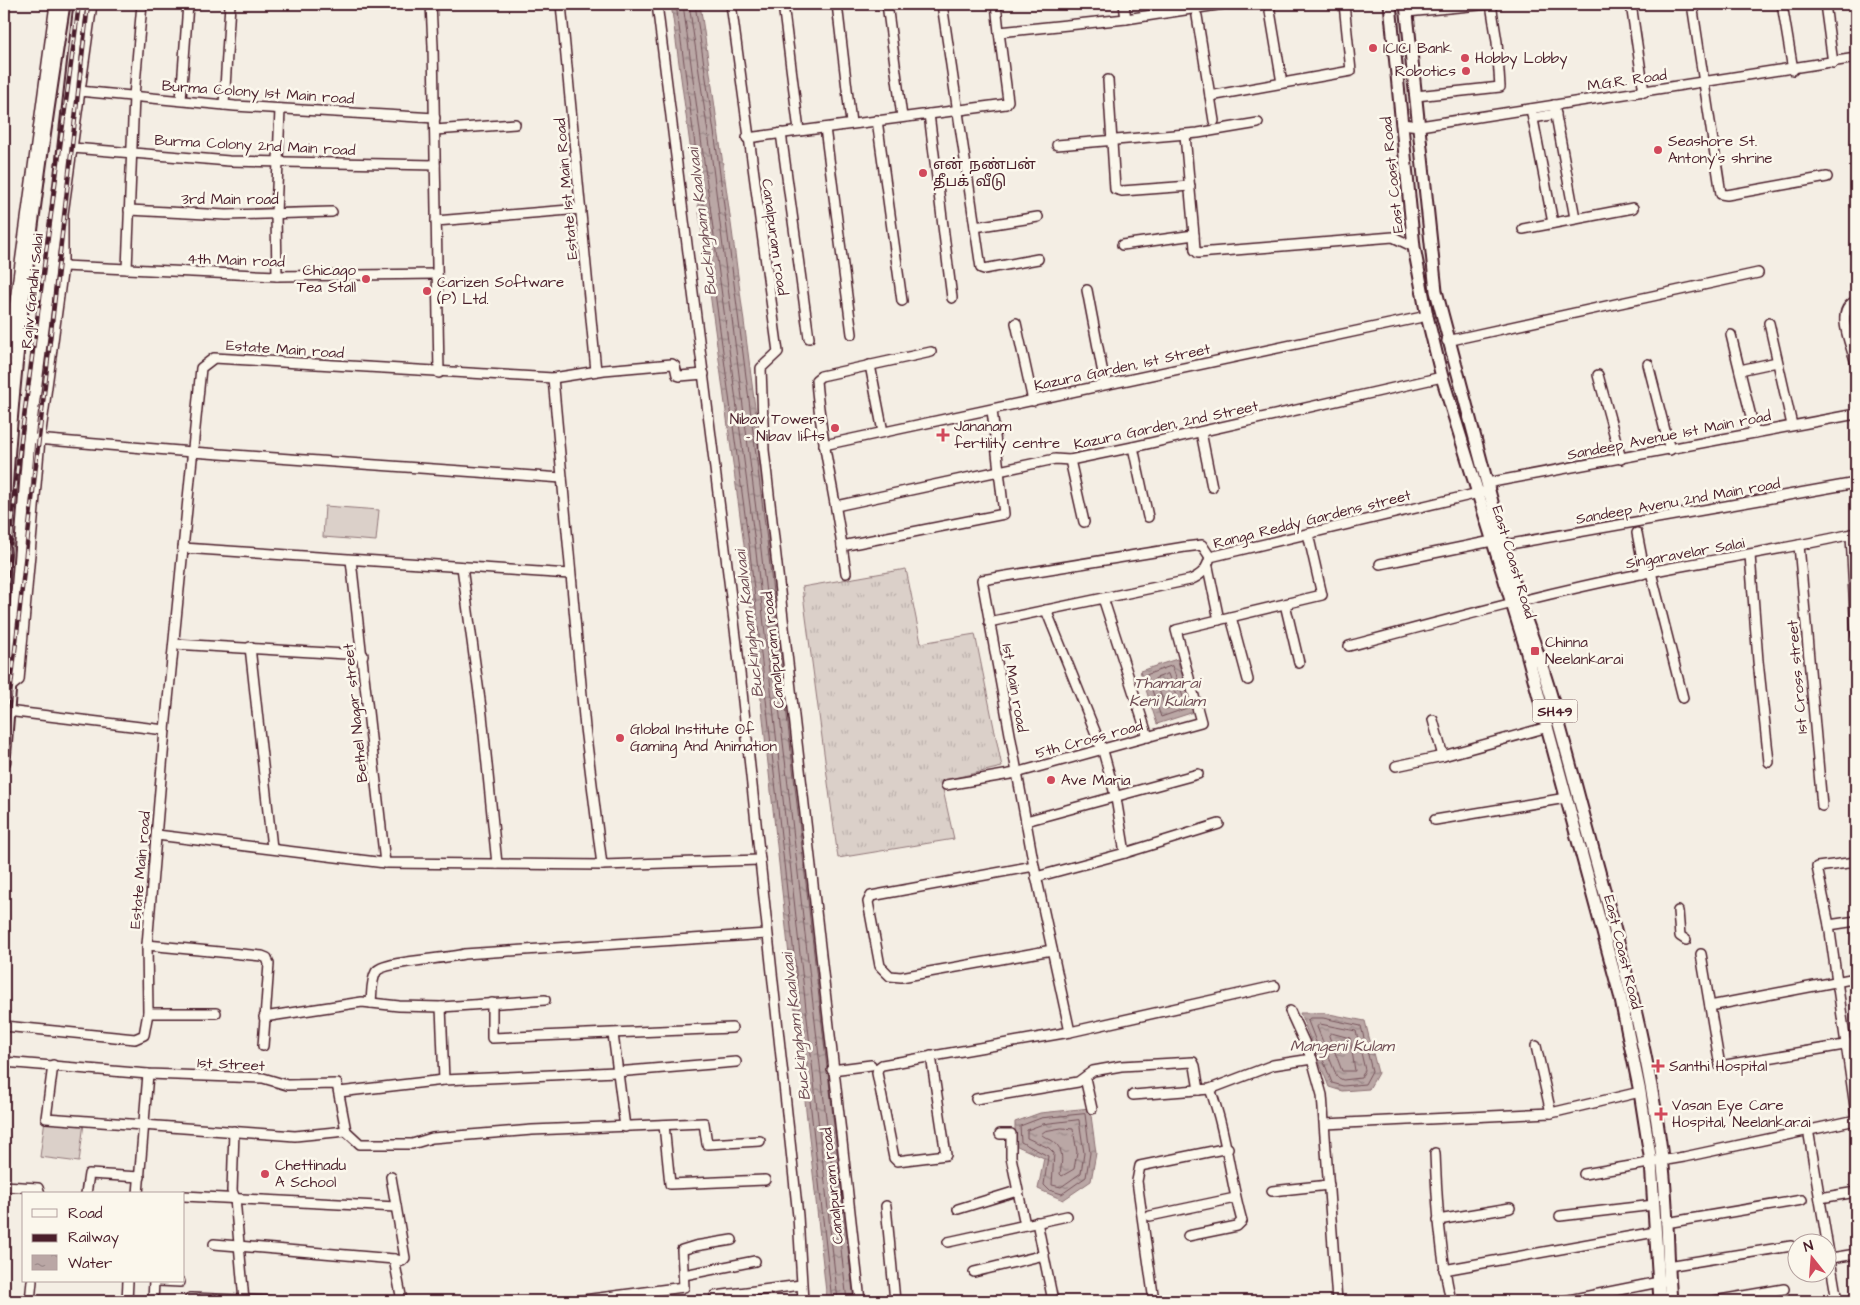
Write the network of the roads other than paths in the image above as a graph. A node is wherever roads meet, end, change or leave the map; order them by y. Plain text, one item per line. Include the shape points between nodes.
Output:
1 (55, 4) edge
2 (64, 4) edge
3 (80, 4) edge
4 (92, 4) edge
5 (142, 4) edge
6 (188, 4) edge
7 (230, 4) edge
8 (430, 4) edge
9 (562, 4) edge
10 (657, 4) edge
11 (731, 4) edge
12 (783, 4) edge
13 (837, 4) edge
14 (887, 4) edge
15 (942, 4) edge
16 (996, 4) edge
17 (1124, 4) edge
18 (1224, 4) edge
19 (1344, 4) edge
20 (1390, 4) edge
21 (1490, 4) edge
22 (1631, 4) edge
23 (1692, 4) edge
24 (1782, 4) edge
25 (1825, 4) edge
26 (1269, 5) edge
27 (1407, 8) edge
28 (1195, 9) edge
29 (1126, 19) junction
30 (999, 32) junction
31 (1856, 58) edge
32 (1833, 63) junction
33 (1793, 70) junction
34 (1108, 80) dead end
35 (1704, 82) junction
36 (1282, 84) junction
37 (80, 90) junction
38 (1644, 92) junction
39 (134, 96) junction
40 (1210, 96) junction
41 (1416, 96) junction
42 (181, 100) junction
43 (224, 105) junction
44 (280, 109) junction
45 (958, 110) junction
46 (1555, 110) junction
47 (930, 114) junction
48 (1532, 114) junction
49 (902, 117) junction
50 (435, 118) junction
51 (878, 120) junction
52 (1214, 122) dead end
53 (851, 123) junction
54 (1258, 123) dead end
55 (515, 124) dead end
56 (1401, 124) junction
57 (1420, 126) junction
58 (825, 128) junction
59 (435, 130) junction
60 (799, 131) junction
61 (781, 133) junction
62 (1185, 134) junction
63 (747, 138) junction
64 (1112, 140) junction
65 (1057, 145) dead end
66 (73, 148) junction
67 (133, 152) junction
68 (43, 158) junction
69 (62, 160) junction
70 (278, 162) junction
71 (436, 165) junction
72 (1827, 177) dead end
73 (1190, 186) junction
74 (60, 208) junction
75 (1633, 208) dead end
76 (581, 209) junction
77 (129, 210) junction
78 (332, 212) dead end
79 (276, 214) junction
80 (1038, 217) dead end
81 (1575, 218) junction
82 (436, 221) junction
83 (1553, 223) junction
84 (976, 227) junction
85 (1523, 229) dead end
86 (1194, 235) junction
87 (1122, 245) dead end
88 (1414, 247) junction
89 (1038, 258) dead end
90 (63, 266) junction
91 (127, 269) junction
92 (1758, 273) dead end
93 (437, 274) junction
94 (277, 276) junction
95 (1087, 290) dead end
96 (952, 298) dead end
97 (902, 301) dead end
98 (1856, 301) edge
99 (1427, 316) junction
100 (1016, 324) dead end
101 (1769, 324) dead end
102 (852, 334) dead end
103 (1731, 335) dead end
104 (809, 338) dead end
105 (1447, 341) junction
106 (931, 352) dead end
107 (1856, 361) edge
108 (1778, 362) junction
109 (1648, 364) dead end
110 (870, 365) junction
111 (1740, 370) junction
112 (596, 371) junction
113 (439, 373) junction
114 (704, 374) junction
115 (1598, 376) dead end
116 (1442, 377) junction
117 (553, 378) junction
118 (7, 381) edge
119 (1105, 384) junction
120 (1033, 401) junction
121 (992, 410) junction
122 (1856, 414) edge
123 (1792, 425) junction
124 (883, 432) junction
125 (1201, 432) junction
126 (1755, 433) junction
127 (34, 439) junction
128 (824, 445) junction
129 (1133, 447) junction
130 (1670, 450) junction
131 (192, 452) junction
132 (1621, 459) junction
133 (1070, 460) junction
134 (999, 471) junction
135 (562, 478) junction
136 (1856, 483) edge
137 (1212, 486) dead end
138 (1488, 487) junction
139 (1477, 493) junction
140 (836, 506) junction
141 (1148, 517) dead end
142 (1084, 522) dead end
143 (4, 526) edge
144 (1308, 534) junction
145 (1637, 534) dead end
146 (1853, 534) edge
147 (1492, 541) junction
148 (1505, 545) junction
149 (1799, 545) junction
150 (842, 546) junction
151 (183, 548) junction
152 (1750, 556) junction
153 (1210, 557) junction
154 (351, 560) junction
155 (1380, 564) dead end
156 (462, 567) junction
157 (1208, 567) junction
158 (846, 573) dead end
159 (1647, 573) junction
160 (570, 574) junction
161 (1103, 598) junction
162 (1514, 602) junction
163 (1285, 604) junction
164 (1046, 610) junction
165 (1231, 617) junction
166 (1219, 620) junction
167 (988, 622) junction
168 (1856, 635) edge
169 (174, 644) junction
170 (1350, 646) dead end
171 (250, 647) junction
172 (363, 655) junction
173 (1299, 663) dead end
174 (1248, 680) dead end
175 (1683, 698) dead end
176 (7, 711) junction
177 (1434, 720) dead end
178 (1548, 728) junction
179 (165, 730) junction
180 (1148, 737) junction
181 (1103, 750) junction
182 (1443, 756) junction
183 (4, 762) edge
184 (1769, 762) dead end
185 (1396, 766) dead end
186 (1016, 773) junction
187 (1198, 774) dead end
188 (946, 785) dead end
189 (1116, 798) junction
190 (1566, 798) junction
191 (1822, 806) dead end
192 (1435, 820) dead end
193 (1026, 821) junction
194 (1219, 824) dead end
195 (157, 835) junction
196 (272, 848) junction
197 (1125, 853) junction
198 (760, 860) junction
199 (1856, 862) edge
200 (385, 863) junction
201 (497, 864) junction
202 (602, 865) junction
203 (1034, 866) junction
204 (1036, 876) junction
205 (1678, 911) dead end
206 (1856, 921) edge
207 (1828, 925) junction
208 (768, 934) junction
209 (1686, 940) dead end
210 (147, 945) junction
211 (1052, 950) junction
212 (1701, 954) dead end
213 (1856, 978) edge
214 (1835, 982) junction
215 (1275, 986) dead end
216 (545, 1000) dead end
217 (371, 1003) junction
218 (492, 1003) junction
219 (1710, 1006) junction
220 (441, 1007) junction
221 (1290, 1011) dead end
222 (148, 1013) junction
223 (216, 1013) dead end
224 (264, 1017) junction
225 (4, 1026) edge
226 (732, 1028) dead end
227 (1070, 1032) junction
228 (613, 1034) junction
229 (1856, 1043) edge
230 (1845, 1045) junction
231 (263, 1046) dead end
232 (1536, 1046) dead end
233 (931, 1056) junction
234 (1312, 1059) junction
235 (4, 1062) edge
236 (736, 1062) dead end
237 (53, 1065) junction
238 (871, 1065) dead end
239 (832, 1070) junction
240 (616, 1072) junction
241 (148, 1074) junction
242 (1085, 1078) junction
243 (444, 1080) junction
244 (1210, 1089) junction
245 (1199, 1090) junction
246 (339, 1092) junction
247 (1640, 1092) junction
248 (1133, 1095) dead end
249 (976, 1099) dead end
250 (1092, 1109) dead end
251 (1551, 1113) junction
252 (1856, 1114) edge
253 (1856, 1120) edge
254 (145, 1124) junction
255 (1325, 1124) junction
256 (664, 1125) junction
257 (625, 1127) junction
258 (1808, 1129) junction
259 (234, 1131) junction
260 (346, 1131) junction
261 (1000, 1134) dead end
262 (760, 1141) dead end
263 (1228, 1148) junction
264 (1435, 1153) dead end
265 (1656, 1161) junction
266 (1584, 1174) dead end
267 (391, 1177) dead end
268 (140, 1178) junction
269 (766, 1180) dead end
270 (1329, 1184) junction
271 (4, 1186) edge
272 (1017, 1191) junction
273 (1272, 1191) dead end
274 (39, 1192) edge
275 (86, 1192) edge
276 (138, 1192) edge
277 (1856, 1192) edge
278 (185, 1196) edge
279 (235, 1198) junction
280 (1235, 1198) junction
281 (1820, 1198) junction
282 (1802, 1200) dead end
283 (1654, 1205) junction
284 (886, 1206) dead end
285 (396, 1207) junction
286 (1510, 1208) dead end
287 (958, 1209) dead end
288 (1067, 1216) dead end
289 (1150, 1216) dead end
290 (1560, 1216) dead end
291 (1438, 1220) junction
292 (1037, 1222) junction
293 (1666, 1222) junction
294 (1025, 1225) junction
295 (1655, 1232) junction
296 (1826, 1232) edge
297 (1188, 1236) dead end
298 (732, 1240) dead end
299 (948, 1242) dead end
300 (214, 1244) dead end
301 (239, 1246) junction
302 (1788, 1246) edge
303 (1856, 1254) edge
304 (1044, 1255) junction
305 (1838, 1257) edge
306 (394, 1259) junction
307 (755, 1261) dead end
308 (1668, 1266) junction
309 (1444, 1270) junction
310 (974, 1272) dead end
311 (684, 1275) junction
312 (1664, 1281) junction
313 (32, 1282) edge
314 (128, 1282) edge
315 (154, 1282) edge
316 (1834, 1282) edge
317 (801, 1285) junction
318 (1784, 1289) dead end
319 (715, 1296) dead end
320 (190, 1298) dead end
321 (626, 1298) edge
322 (244, 1300) edge
323 (30, 1301) edge
324 (127, 1301) edge
325 (153, 1301) edge
326 (269, 1301) edge
327 (402, 1301) edge
328 (576, 1301) edge
329 (803, 1301) edge
330 (860, 1301) edge
331 (895, 1301) edge
332 (1053, 1301) edge
333 (1154, 1301) edge
334 (1337, 1301) edge
335 (1451, 1301) edge
336 (1564, 1301) edge
337 (1660, 1301) edge
338 (1671, 1301) edge
339 (1714, 1301) edge
340 (1837, 1301) edge

1 - 118 street
2 - 68 main road, Rajiv Gandhi Salai
3 - 69 main road, Rajiv Gandhi Salai
4 - 37 street
5 - 39 street
6 - 42 street
7 - 43 street
8 - 50 street
9 - 76 street, Estate 1st Main Road
10 - 114 street
11 - 63 street, Canalpuram road
12 - 60 street
13 - 53 street
14 - 49 street
15 - 45 street
16 - 30 street
17 - 29 street
18 - 28 street
19 - 36 street via 1352,71
20 - 56 main road, East Coast Road / SH49
21 - 27 street
21 - 41 street via 1500,87
22 - 38 street
23 - 35 street
24 - 33 street
25 - 32 street
26 - 36 street
27 - 41 main road, East Coast Road / SH49
28 - 29 street
28 - 40 street
29 - 30 street
30 - 45 street via 1007,103
31 - 32 street, M.G.R. Road
32 - 33 street, M.G.R. Road
33 - 35 street, M.G.R. Road
34 - 64 street
35 - 38 street, M.G.R. Road
35 - 72 street via 1721,194 1728,196
36 - 40 street
37 - 39 street, Burma Colony 1st Main road
37 - 66 street
38 - 46 street, M.G.R. Road
39 - 42 street, Burma Colony 1st Main road
39 - 67 street
40 - 52 street
41 - 57 main road, East Coast Road / SH49
42 - 43 street, Burma Colony 1st Main road
43 - 44 street, Burma Colony 1st Main road
44 - 50 street, Burma Colony 1st Main road
44 - 70 street
45 - 47 street
45 - 84 street
46 - 48 street, M.G.R. Road
46 - 81 street
47 - 49 street
47 - 96 street
48 - 57 street, M.G.R. Road
48 - 83 street
49 - 51 street
50 - 59 street
51 - 53 street
51 - 97 street
53 - 58 street
54 - 62 street
55 - 59 street
56 - 57 street, M.G.R. Road
56 - 88 main road, East Coast Road / SH49
57 - 105 main road, East Coast Road / SH49 via 1436,291
58 - 60 street
58 - 102 street
59 - 71 street
60 - 61 street
61 - 63 street
61 - 104 street
62 - 64 street
62 - 73 street
63 - 239 street, Canalpuram road via 778,352 761,368 764,450
64 - 65 street
64 - 73 street via 1115,189
66 - 67 street, Burma Colony 2nd Main road
66 - 74 street
67 - 70 street, Burma Colony 2nd Main road
67 - 77 street
68 - 69 main road
68 - 118 main road, Rajiv Gandhi Salai
69 - 74 main road, Rajiv Gandhi Salai
70 - 71 street, Burma Colony 2nd Main road
70 - 79 street
71 - 82 street
73 - 86 street
74 - 90 street
74 - 127 main road, Rajiv Gandhi Salai via 46,305
75 - 81 street
76 - 82 street
76 - 112 street, Estate 1st Main Road
77 - 79 street, 3rd Main road
77 - 91 street
78 - 79 street, 3rd Main road
79 - 94 street
80 - 84 street
81 - 83 street
82 - 93 street
83 - 85 street
84 - 89 street via 982,269
86 - 87 street
86 - 88 street via 1194,250 1198,252 1392,236
88 - 99 main road, East Coast Road / SH49
90 - 91 street, 4th Main road
90 - 127 street
91 - 94 street, 4th Main road
92 - 105 street
93 - 94 street, 4th Main road
93 - 113 street
95 - 119 street
98 - 107 street via 1848,304 1845,318
99 - 116 main road, East Coast Road / SH49
99 - 119 street, Kazura Garden, 1st Street
100 - 120 street
101 - 108 street
103 - 111 street
105 - 138 main road, East Coast Road / SH49
106 - 110 street
108 - 111 street
108 - 123 street
109 - 130 street
110 - 124 street
110 - 128 street via 818,378
111 - 126 street
112 - 114 street, Estate Main road via 672,364 680,376
112 - 117 street, Estate Main road
113 - 117 street, Estate Main road
113 - 131 street, Estate Main road via 214,358 201,368
114 - 198 street
115 - 132 street
116 - 125 street, Kazura Garden, 2nd Street
116 - 139 main road, East Coast Road / SH49
117 - 135 street
118 - 143 main road, Rajiv Gandhi Salai
119 - 120 street, Kazura Garden, 1st Street
120 - 121 street, Kazura Garden, 1st Street
121 - 124 street, Kazura Garden, 1st Street
121 - 134 street
122 - 123 street, Sandeep Avenue 1st Main road
123 - 126 street, Sandeep Avenue 1st Main road
124 - 128 street, Kazura Garden, 1st Street
125 - 129 street, Kazura Garden, 2nd Street
125 - 137 street
126 - 130 street, Sandeep Avenue 1st Main road
127 - 131 street
127 - 176 main road, Rajiv Gandhi Salai
128 - 140 street
129 - 133 street, Kazura Garden, 2nd Street
129 - 141 street
130 - 132 street, Sandeep Avenue 1st Main road
131 - 135 street
131 - 151 street, Estate Main road
132 - 138 street, Sandeep Avenue 1st Main road
133 - 134 street, Kazura Garden, 2nd Street via 1055,459
133 - 142 street
134 - 140 street, Kazura Garden, 2nd Street
134 - 150 street via 1004,514
135 - 160 street
136 - 148 street, Sandeep Avenu 2nd Main road
138 - 139 street, Sandeep Avenue 1st Main road
138 - 148 main road, East Coast Road / SH49
139 - 144 street, Ranga Reddy Gardens street
139 - 147 main road, East Coast Road / SH49
140 - 150 street
144 - 153 street, Ranga Reddy Gardens street
144 - 163 street, 5th Cross road via 1322,595
145 - 159 street
146 - 149 street, Singaravelar Salai
146 - 168 street
147 - 155 street
147 - 162 main road, East Coast Road / SH49
148 - 162 main road, East Coast Road / SH49
149 - 152 street, Singaravelar Salai
149 - 191 street, 1st Cross street
150 - 158 street
151 - 154 street
151 - 169 street, Estate Main road
152 - 159 street, Singaravelar Salai
152 - 184 street
153 - 157 street, Ranga Reddy Gardens street
153 - 167 street, 1st Main road via 1202,545 1185,546 982,580
154 - 156 street
154 - 172 street, Bethel Nagar street
156 - 160 street
156 - 201 street via 482,715
157 - 161 street, Ranga Reddy Gardens street via 1190,580
157 - 166 street
159 - 162 street, Singaravelar Salai
159 - 175 street
160 - 202 street
161 - 164 street, Ranga Reddy Gardens street
161 - 180 street
162 - 170 street, Singaravelar Salai
162 - 178 main road, East Coast Road / SH49
162 - 265 main road, East Coast Road / SH49 via 1535,640 1614,927 1652,1092
163 - 165 street, 5th Cross road
163 - 173 street
164 - 167 street, Ranga Reddy Gardens street
164 - 181 street
165 - 166 street, 5th Cross road
165 - 174 street
166 - 180 street, 5th Cross road via 1176,630 1201,722
167 - 186 street, 1st Main road
169 - 171 street
169 - 179 street, Estate Main road
171 - 172 street
171 - 196 street
172 - 200 street, Bethel Nagar street
176 - 179 street
176 - 183 main road, Rajiv Gandhi Salai
177 - 182 street
178 - 182 street
178 - 190 main road, East Coast Road / SH49
179 - 195 street, Estate Main road
180 - 181 street, 5th Cross road
181 - 186 street, 5th Cross road
181 - 189 street
182 - 185 street
186 - 188 street, 5th Cross road
186 - 193 street, 1st Main road
187 - 189 street
189 - 193 street
189 - 197 street
190 - 192 street
190 - 247 main road, East Coast Road / SH49 via 1620,995
193 - 203 street, 1st Main road
194 - 197 street
195 - 196 street
195 - 210 street, Estate Main road
196 - 200 street
197 - 204 street
198 - 202 street
198 - 208 street
199 - 207 street via 1817,867
200 - 201 street
201 - 202 street
203 - 204 street, 1st Main road
203 - 211 street via 871,896 868,902 880,966 890,976 901,977
204 - 211 street, 1st Main road
205 - 209 street via 1680,936
206 - 207 street
207 - 214 street
208 - 217 street via 464,954 388,964 377,970
208 - 317 street via 802,1259
210 - 222 street, Estate Main road
210 - 224 street via 267,958
211 - 227 street, 1st Main road
212 - 219 street
213 - 214 street
214 - 219 street
214 - 230 street
215 - 227 street
216 - 218 street
217 - 220 street
217 - 224 street
218 - 220 street
218 - 228 street via 492,1038
219 - 230 street via 1720,1066
220 - 243 street
221 - 234 street
222 - 223 street
222 - 225 street, Estate Main road via 144,1035 135,1039
224 - 231 street
226 - 228 street
227 - 233 street
228 - 240 street
229 - 230 street
230 - 252 street
232 - 251 street
233 - 233 street via 878,1068 897,1161 946,1155
234 - 244 street via 1273,1065
234 - 255 street via 1320,1085
235 - 237 street, 1st Street
236 - 240 street
237 - 241 street, 1st Street
237 - 254 street via 46,1118
238 - 239 street
239 - 330 street, Canalpuram road
240 - 243 street
240 - 257 street
241 - 246 street, 1st Street via 263,1078 287,1085 337,1084
241 - 254 street
242 - 245 street via 1093,1071 1121,1066 1193,1062
242 - 249 street via 1078,1082
242 - 250 street
243 - 246 street
244 - 245 street
244 - 263 street
245 - 248 street
246 - 260 street
247 - 251 street
247 - 265 main road, East Coast Road / SH49
251 - 255 street
253 - 258 street
254 - 259 street
254 - 268 street
255 - 270 street
256 - 257 street
256 - 262 street via 704,1123 707,1144
256 - 269 street via 670,1184
257 - 260 street via 466,1135 432,1138 412,1144 360,1144
258 - 265 street
258 - 281 street
259 - 260 street via 295,1136
259 - 279 street via 232,1191
261 - 272 street via 1011,1134
263 - 280 street
263 - 333 street via 1140,1166 1137,1181
264 - 291 street
265 - 266 street
265 - 283 main road, East Coast Road / SH49
265 - 293 main road, East Coast Road / SH49
267 - 285 street
268 - 275 street via 88,1174
268 - 276 street
270 - 273 street
270 - 334 street
271 - 274 street via 38,1188
272 - 287 street
272 - 294 street
277 - 281 street
278 - 279 street
279 - 285 street
279 - 301 street
280 - 289 street
280 - 297 street via 1241,1224
281 - 296 street
282 - 293 street
283 - 290 street
283 - 295 main road, East Coast Road / SH49
284 - 331 street
285 - 306 street via 405,1258 402,1261
286 - 291 street
288 - 292 street
291 - 309 street
292 - 294 street
292 - 304 street
293 - 308 main road, East Coast Road / SH49
294 - 299 street
295 - 309 street
295 - 312 main road, East Coast Road / SH49
298 - 311 street via 682,1250
300 - 301 street
301 - 306 street
301 - 322 street
302 - 308 street
303 - 305 street
304 - 310 street
304 - 332 street
306 - 327 street
307 - 311 street
308 - 312 main road, East Coast Road / SH49
309 - 335 street
311 - 321 street via 684,1287
312 - 336 street
312 - 337 main road, East Coast Road / SH49
312 - 338 main road, East Coast Road / SH49
313 - 323 street
314 - 324 street
315 - 325 street
316 - 340 street
317 - 319 street
317 - 329 street
318 - 339 street
320 - 322 street
321 - 328 street
322 - 326 street

